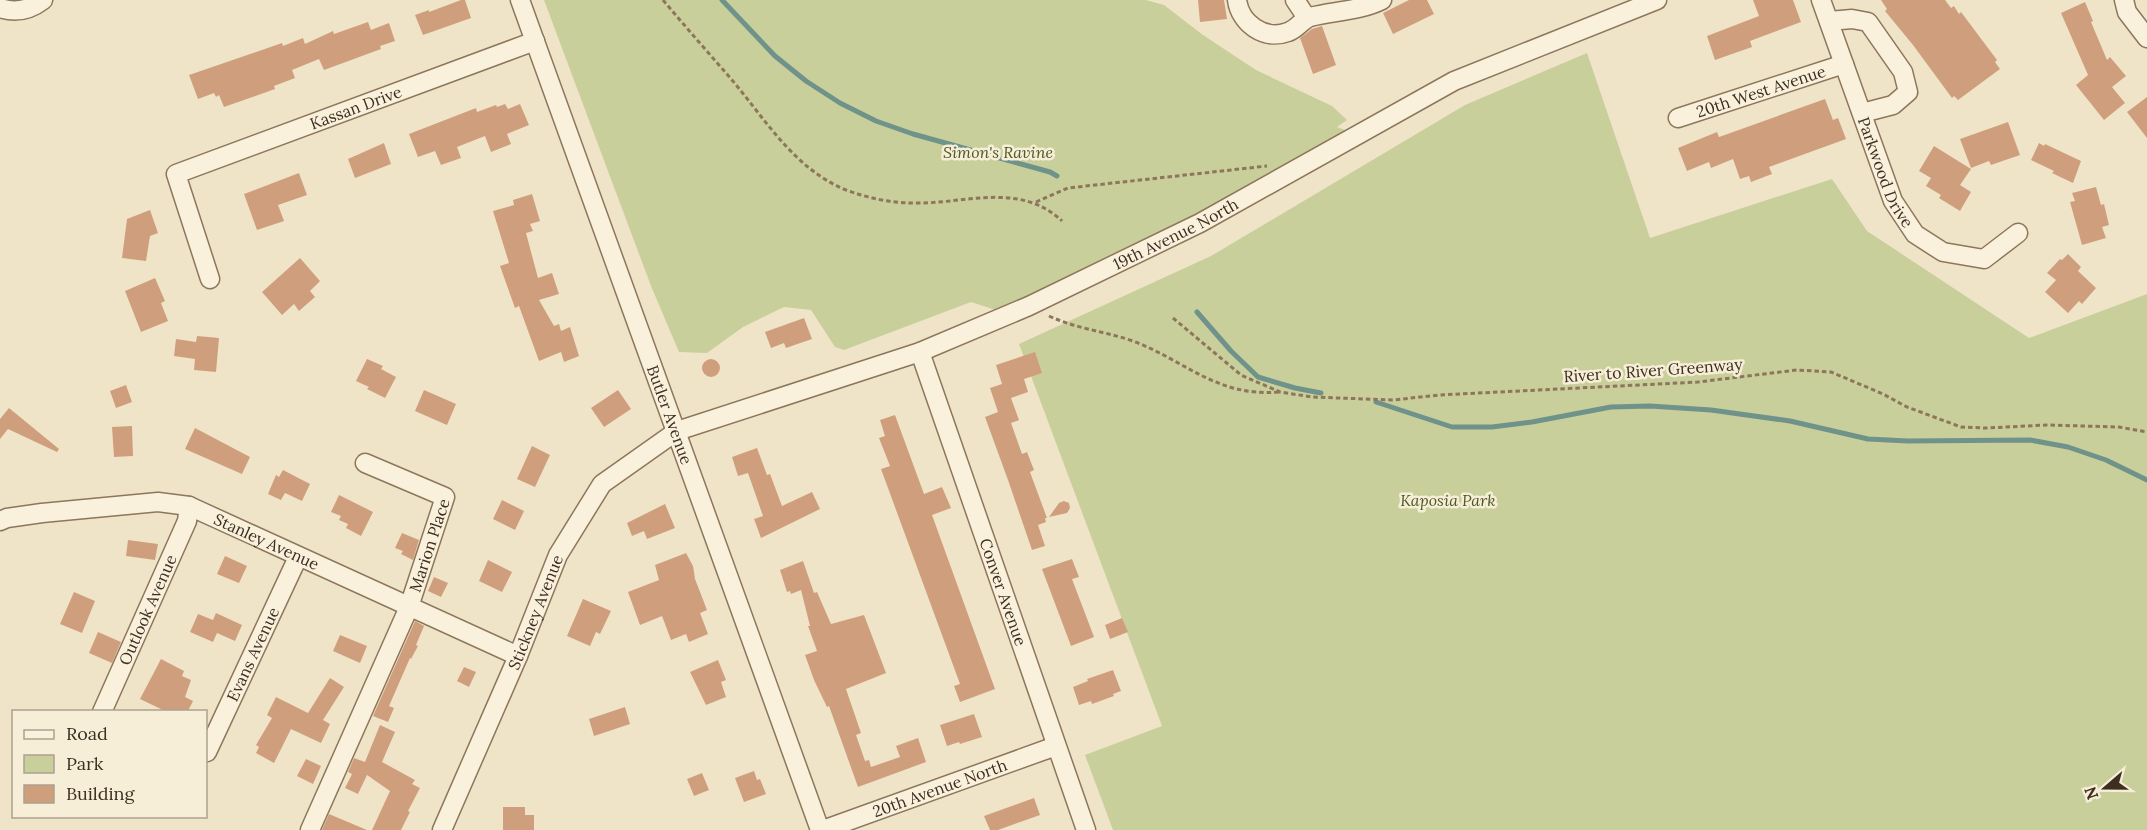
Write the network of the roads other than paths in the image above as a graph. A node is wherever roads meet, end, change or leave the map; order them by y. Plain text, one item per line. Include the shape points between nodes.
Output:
1 (43, 0) edge
2 (520, 0) edge
3 (1237, 0) edge
4 (1295, 0) edge
5 (1382, 0) edge
6 (1657, 0) edge
7 (1821, 0) edge
8 (2124, 0) edge
9 (0, 8) edge
10 (1307, 18) junction
11 (1829, 21) junction
12 (2147, 38) edge
13 (535, 41) junction
14 (1844, 64) junction
15 (1862, 113) junction
16 (1678, 118) dead end
17 (2018, 233) dead end
18 (210, 279) dead end
19 (920, 352) junction
20 (677, 431) junction
21 (366, 463) dead end
22 (189, 506) junction
23 (0, 522) edge
24 (298, 557) junction
25 (409, 607) junction
26 (518, 656) junction
27 (102, 710) edge
28 (1056, 746) junction
29 (207, 752) edge
30 (310, 830) edge
31 (442, 830) edge
32 (821, 830) edge
33 (1086, 830) edge

1 - 9 street via 12,12
2 - 13 street, Butler Avenue
3 - 10 street via 1248,24 1270,34 1288,32
4 - 10 street
5 - 10 street
6 - 19 street, 19th Avenue North via 1454,81 1200,223 1029,306
7 - 11 street, Parkwood Drive
8 - 12 street via 2127,12
11 - 14 street, Parkwood Drive
11 - 15 street via 1868,22 1903,72 1908,92 1893,105
13 - 18 street, Kassan Drive via 176,174
13 - 20 street, Butler Avenue
14 - 15 street, Parkwood Drive
14 - 16 street, 20th West Avenue
15 - 17 street, Parkwood Drive via 1893,201 1915,234 1943,252 1984,259
19 - 20 street, 19th Avenue North
19 - 28 street, Conver Avenue
20 - 26 street, Stickney Avenue via 602,484 558,555
20 - 32 street, Butler Avenue
21 - 25 street, Marion Place via 446,497
22 - 23 street, Stanley Avenue via 158,502 42,513
22 - 24 street, Stanley Avenue
22 - 27 street, Outlook Avenue via 187,522
24 - 25 street, Stanley Avenue
24 - 29 street, Evans Avenue
25 - 26 street, Stanley Avenue
25 - 30 street
26 - 31 street, Stickney Avenue
28 - 32 street, 20th Avenue North
28 - 33 street, Conver Avenue

